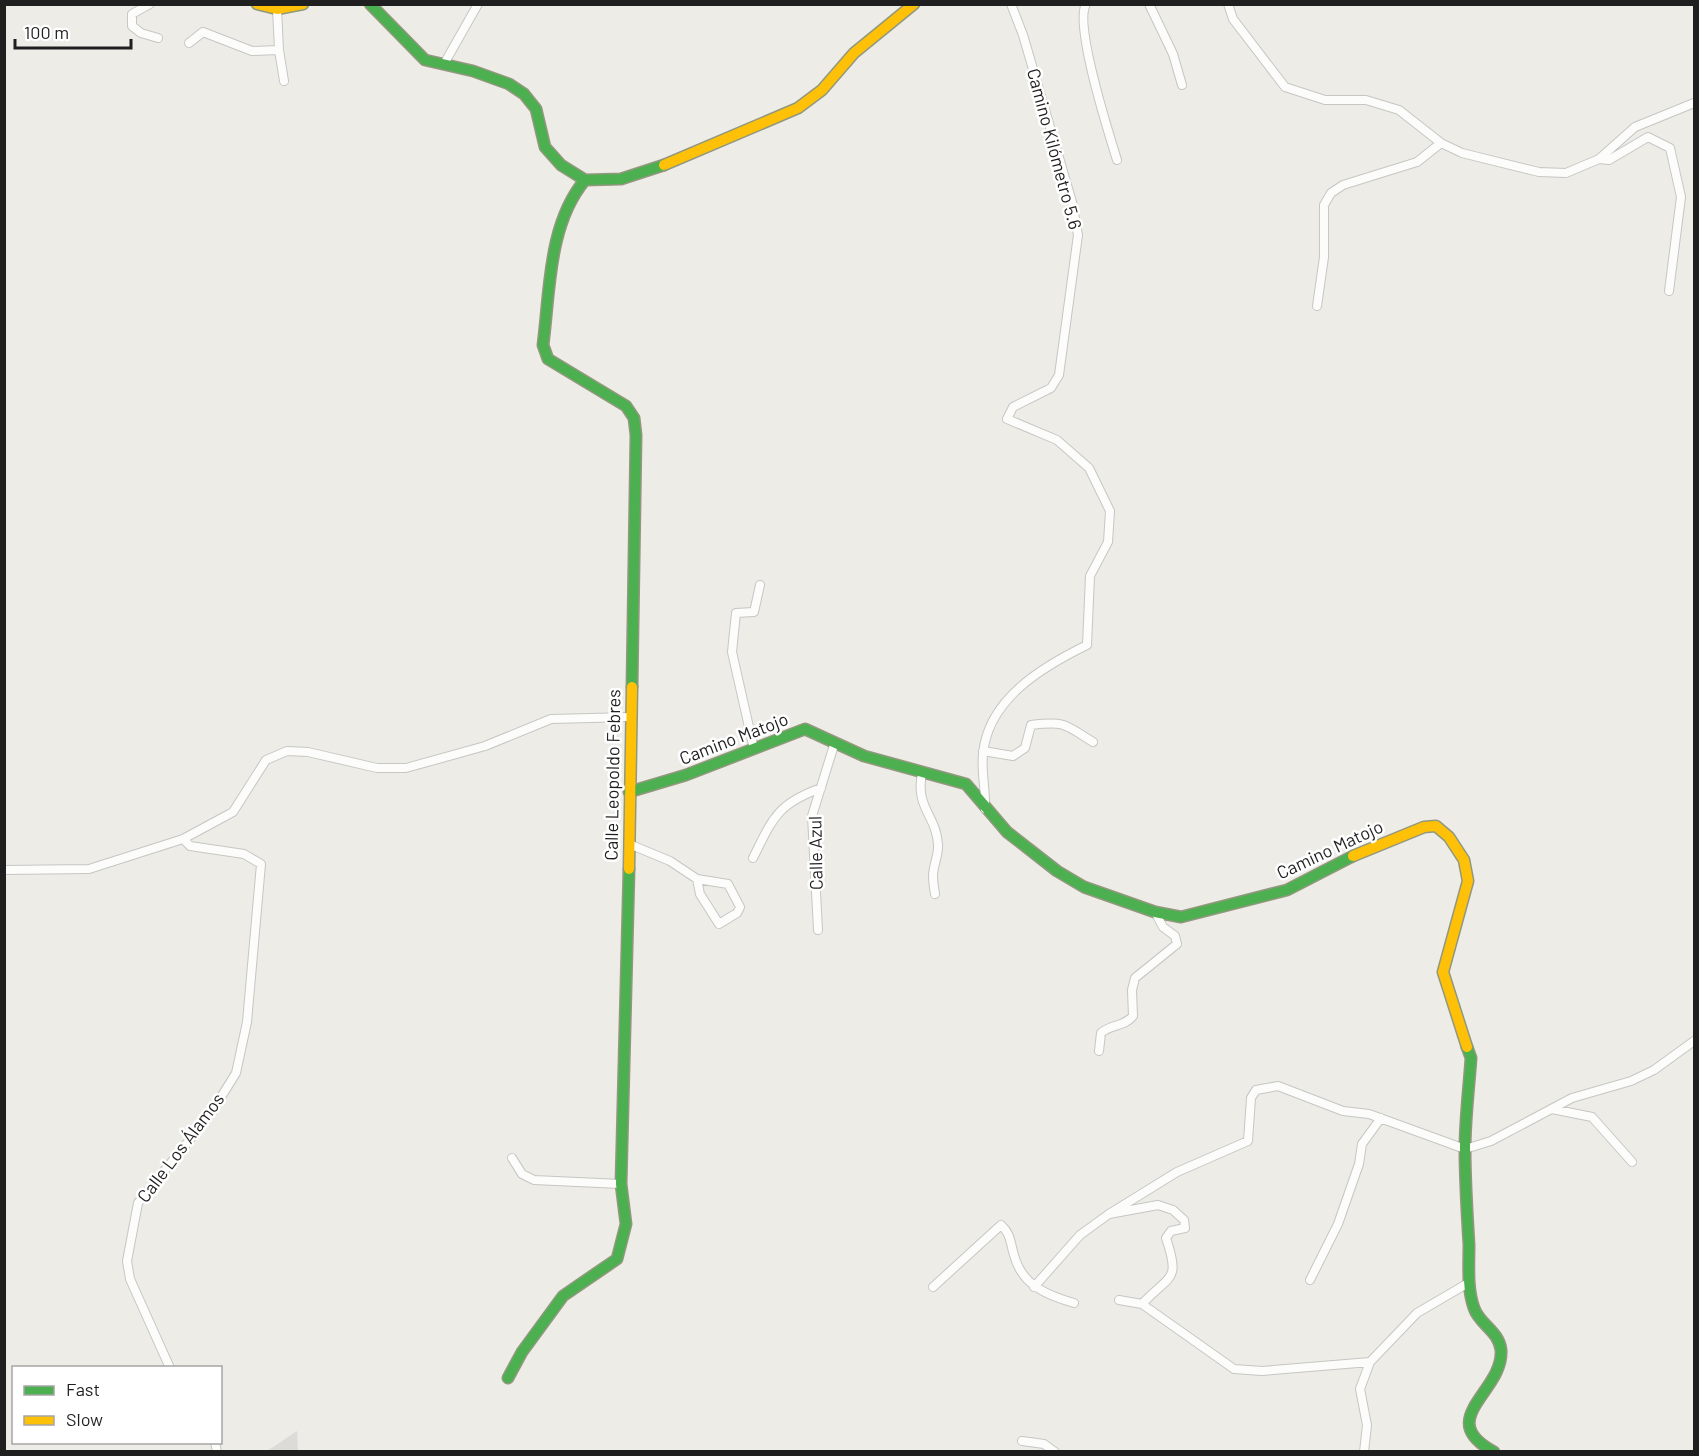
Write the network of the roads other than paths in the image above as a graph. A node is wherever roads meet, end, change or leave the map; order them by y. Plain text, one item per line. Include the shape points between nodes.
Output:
1 (150, 4) edge
2 (256, 4) edge
3 (303, 4) edge
4 (370, 4) edge
5 (478, 4) edge
6 (914, 4) edge
7 (1011, 4) edge
8 (1086, 4) edge
9 (1149, 4) edge
10 (1228, 4) edge
11 (277, 9) junction
12 (158, 38) dead end
13 (189, 43) dead end
14 (279, 50) junction
15 (444, 64) junction
16 (284, 81) dead end
17 (1182, 86) dead end
18 (1695, 103) edge
19 (1441, 144) junction
20 (1599, 159) junction
21 (1117, 160) dead end
22 (585, 180) junction
23 (1669, 291) dead end
24 (1317, 306) dead end
25 (760, 585) dead end
26 (630, 717) junction
27 (1093, 741) dead end
28 (835, 742) junction
29 (754, 749) junction
30 (983, 751) junction
31 (922, 773) junction
32 (821, 788) junction
33 (629, 792) junction
34 (985, 809) junction
35 (183, 839) junction
36 (629, 844) junction
37 (753, 858) dead end
38 (4, 870) edge
39 (697, 879) junction
40 (935, 894) dead end
41 (1155, 912) junction
42 (818, 930) dead end
43 (1695, 1041) edge
44 (1099, 1051) dead end
45 (1551, 1109) junction
46 (1381, 1118) junction
47 (1465, 1149) junction
48 (512, 1158) dead end
49 (1632, 1162) dead end
50 (621, 1184) junction
51 (1109, 1214) junction
52 (1310, 1280) dead end
53 (1470, 1282) junction
54 (933, 1287) dead end
55 (1034, 1287) junction
56 (1119, 1299) dead end
57 (1074, 1303) dead end
58 (1142, 1304) junction
59 (1370, 1362) junction
60 (169, 1366) edge
61 (508, 1378) dead end
62 (1022, 1441) dead end
63 (1056, 1452) edge
64 (1364, 1452) edge
65 (1494, 1452) edge

1 - 12 street via 132,14 132,26
2 - 11 street
3 - 11 street
4 - 15 street via 425,60
5 - 15 street
6 - 22 street via 854,53 822,90 798,108 666,165 621,178
7 - 30 street, Camino Kilómetro 5.6 via 1072,202 1078,235 1059,375 1051,388 1013,407 1007,419 1057,440 1089,468 1110,511 1111,522 1108,542 1090,576 1087,645 1050,663 1021,687 995,716
8 - 21 street via 1082,18
9 - 17 street via 1173,54
10 - 19 street via 1233,19 1284,87 1325,100 1366,100 1399,110
11 - 14 street
13 - 14 street via 203,32 252,51
14 - 16 street
15 - 22 street via 510,84 524,94 536,110 545,147 561,165
18 - 20 street via 1635,127
19 - 20 street via 1539,172 1566,173
19 - 24 street via 1417,162 1343,185 1331,194 1324,205
20 - 23 street via 1609,160 1648,137 1670,148 1682,196
22 - 26 street, Calle Leopoldo Febres via 575,188 562,214 543,345 548,359 618,399 634,418
25 - 29 street via 754,612 736,613 732,652
26 - 33 street, Calle Leopoldo Febres
26 - 35 street via 551,719 485,746 406,768 378,768 308,752 287,752 266,760 233,812
27 - 30 street via 1062,722 1051,722 1031,725 1025,748 1013,756
28 - 29 street, Camino Matojo via 805,729
28 - 31 street, Camino Matojo via 864,756
28 - 32 street, Calle Azul
29 - 33 street, Camino Matojo
30 - 34 street, Camino Kilómetro 5.6
31 - 34 street, Camino Matojo via 966,784
31 - 40 street via 922,805 938,841 933,874
32 - 37 street via 800,795 781,809
32 - 42 street, Calle Azul via 812,816
33 - 36 street, Calle Leopoldo Febres
34 - 41 street, Camino Matojo via 1007,832 1057,871 1084,887
35 - 38 street via 89,869
35 - 60 street, Calle Los Álamos via 190,846 243,854 261,864 247,1022 236,1072 210,1115 138,1203 127,1261 130,1279
36 - 39 street via 670,861
36 - 50 street, Calle Leopoldo Febres
39 - 39 street via 700,894 719,924 737,913 741,907 728,884
41 - 44 street via 1177,944 1135,978 1133,1016 1127,1023 1101,1033
41 - 47 street, Camino Matojo via 1180,917 1287,890 1358,854 1424,827 1436,826 1449,837 1464,860 1468,881 1443,972 1471,1058
43 - 45 street via 1631,1081 1572,1098
45 - 47 street via 1491,1141
45 - 49 street via 1593,1118
46 - 47 street
46 - 51 street via 1343,1111 1278,1086 1256,1090 1251,1098 1248,1141 1177,1172
46 - 52 street via 1362,1144 1338,1224
47 - 53 street, Camino Matojo
48 - 50 street via 522,1174 534,1180
50 - 61 street, Calle Leopoldo Febres via 626,1224 617,1259 563,1296
51 - 55 street via 1080,1235
51 - 58 street via 1158,1205 1173,1210 1184,1220 1185,1228 1171,1231 1166,1238 1175,1264 1172,1276
53 - 59 street via 1418,1313
53 - 65 street, Camino Matojo via 1474,1310 1496,1335 1501,1350 1495,1377 1468,1414 1470,1432
54 - 55 street via 1000,1225 1009,1233 1021,1275
55 - 57 street
56 - 58 street
58 - 59 street via 1234,1369 1262,1371
59 - 64 street via 1360,1389 1367,1425
62 - 63 street via 1044,1444

